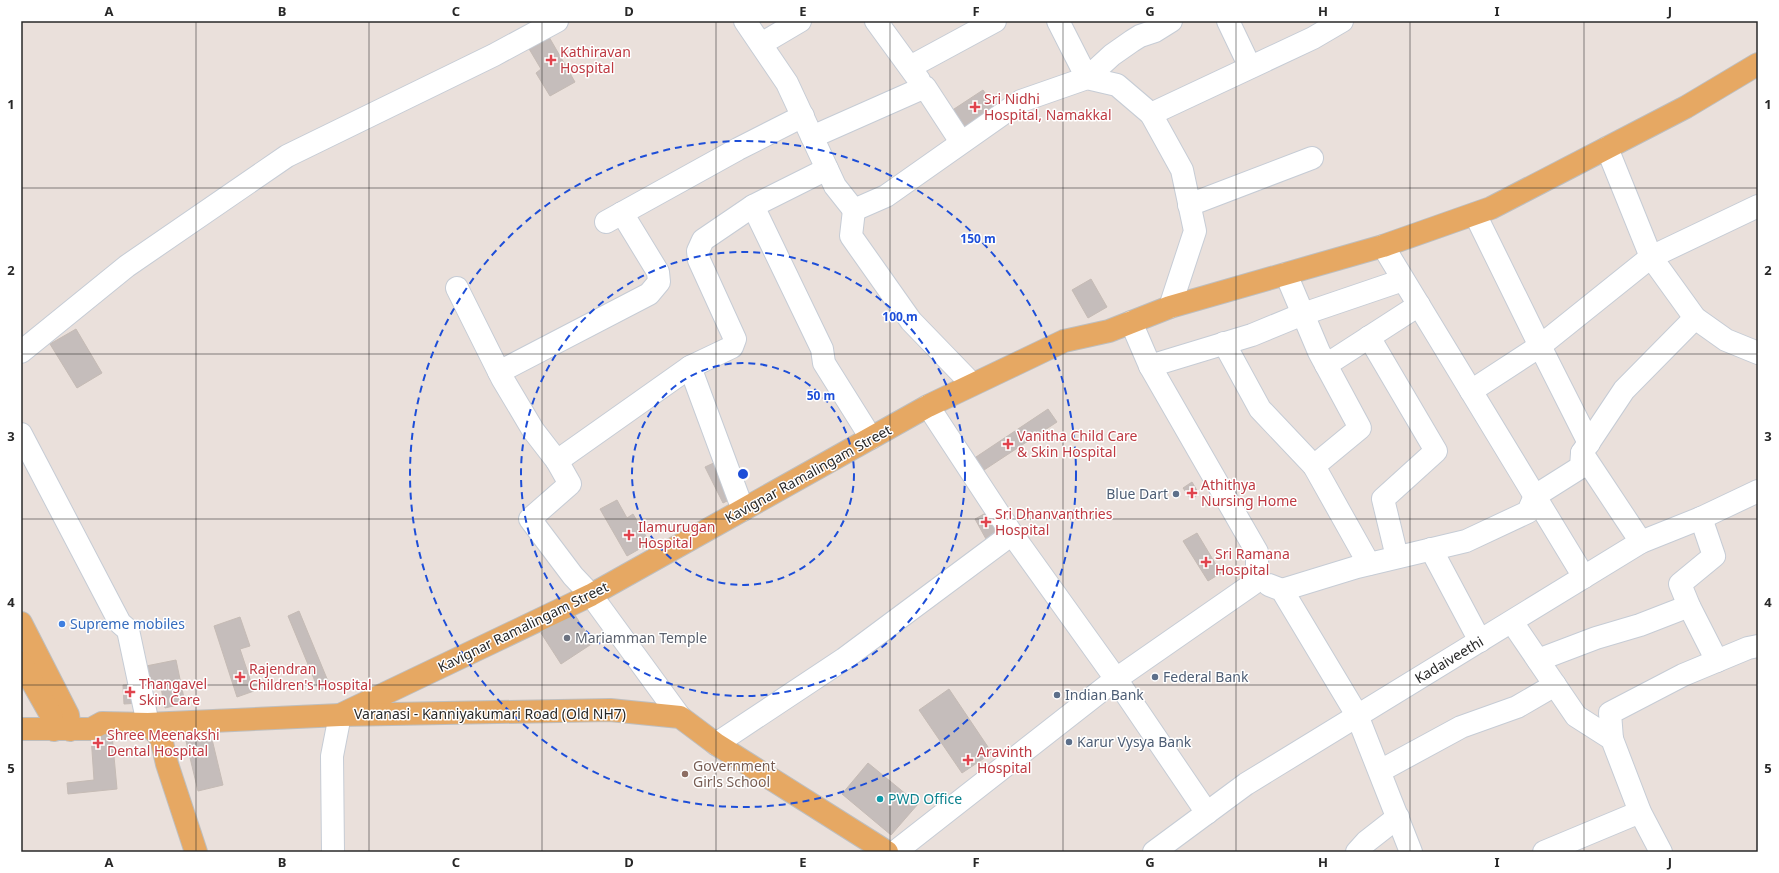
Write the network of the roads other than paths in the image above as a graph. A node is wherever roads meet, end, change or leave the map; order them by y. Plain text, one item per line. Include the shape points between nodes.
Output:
1 (557, 21) edge
2 (745, 21) edge
3 (800, 21) edge
4 (876, 21) edge
5 (995, 21) edge
6 (1058, 21) edge
7 (1171, 21) edge
8 (1228, 21) edge
9 (1342, 21) edge
10 (761, 44) junction
11 (1758, 64) edge
12 (910, 67) junction
13 (1250, 67) junction
14 (1087, 78) junction
15 (925, 87) junction
16 (1151, 114) junction
17 (803, 116) junction
18 (812, 137) junction
19 (961, 142) junction
20 (1607, 148) junction
21 (1312, 158) dead end
22 (827, 169) junction
23 (1190, 205) junction
24 (752, 206) junction
25 (1758, 206) edge
26 (854, 210) junction
27 (1475, 214) junction
28 (1383, 246) junction
29 (1651, 257) junction
30 (1286, 274) junction
31 (1403, 280) junction
32 (457, 288) dead end
33 (1419, 305) junction
34 (1170, 307) junction
35 (1303, 314) junction
36 (1695, 318) junction
37 (1131, 322) junction
38 (1369, 337) junction
39 (1224, 343) junction
40 (1540, 346) junction
41 (21, 352) edge
42 (1758, 353) edge
43 (1326, 365) junction
44 (1150, 366) junction
45 (690, 367) junction
46 (499, 372) junction
47 (972, 384) junction
48 (1470, 391) junction
49 (928, 406) junction
50 (21, 434) edge
51 (871, 438) junction
52 (1586, 448) junction
53 (557, 461) junction
54 (1314, 466) junction
55 (1758, 491) edge
56 (1535, 496) junction
57 (743, 510) junction
58 (1701, 518) junction
59 (1012, 534) junction
60 (1641, 542) junction
61 (1430, 549) junction
62 (1397, 557) junction
63 (1369, 564) junction
64 (1584, 577) junction
65 (1257, 581) junction
66 (1282, 590) junction
67 (591, 595) junction
68 (1689, 606) junction
69 (1512, 622) junction
70 (21, 623) edge
71 (1480, 641) junction
72 (1758, 646) edge
73 (1538, 660) junction
74 (1717, 661) junction
75 (21, 662) edge
76 (1116, 679) junction
77 (1555, 685) junction
78 (21, 714) edge
79 (340, 715) junction
80 (1357, 715) junction
81 (680, 717) junction
82 (60, 722) junction
83 (148, 724) junction
84 (21, 729) edge
85 (1612, 739) junction
86 (716, 744) junction
87 (1380, 771) junction
88 (1640, 812) junction
89 (1207, 813) junction
90 (1398, 817) junction
91 (196, 852) edge
92 (333, 852) edge
93 (887, 852) edge
94 (895, 852) edge
95 (1154, 852) edge
96 (1357, 852) edge
97 (1412, 852) edge
98 (1544, 852) edge
99 (1661, 852) edge

1 - 41 street via 494,55 287,156 127,266
2 - 10 street
3 - 10 street
4 - 12 street
5 - 12 street
6 - 14 street
7 - 14 street via 1132,41
8 - 13 street
9 - 13 street via 1313,38
10 - 17 street via 787,82
11 - 20 main road, Kavignar Ramalingam Street
12 - 15 street
13 - 16 street
14 - 16 street via 1117,85
14 - 19 street via 1021,101
15 - 18 street
15 - 19 street
16 - 23 street via 1182,170
17 - 18 street
17 - 46 street via 614,217 658,272 659,282 650,294
18 - 22 street
19 - 26 street via 886,196
20 - 27 main road, Kavignar Ramalingam Street
20 - 29 street
21 - 23 street
22 - 24 street
22 - 26 street via 835,186
23 - 34 street via 1195,231
24 - 45 street via 703,240 698,251 699,260 735,339 732,347
24 - 51 street via 822,349 824,363
25 - 29 street
26 - 47 street via 851,236 911,321
27 - 28 main road, Kavignar Ramalingam Street
27 - 40 street
28 - 30 main road, Kavignar Ramalingam Street
28 - 31 street
29 - 36 street
29 - 40 street
30 - 34 main road, Kavignar Ramalingam Street
30 - 35 street
31 - 33 street
31 - 35 street
32 - 46 street
33 - 38 street
33 - 48 street
34 - 37 main road, Kavignar Ramalingam Street
35 - 39 street
35 - 43 street
36 - 42 street via 1726,340
36 - 52 street via 1624,390
37 - 44 street
37 - 47 main road, Kavignar Ramalingam Street via 1109,331 1064,341
38 - 43 street
38 - 62 street via 1436,452 1383,499
39 - 44 street
39 - 54 street via 1260,409
40 - 48 street
40 - 52 street
43 - 54 street via 1360,428
44 - 65 street via 1257,552
45 - 53 street
45 - 57 street
46 - 53 street via 533,430
47 - 49 main road, Kavignar Ramalingam Street
48 - 56 street
49 - 51 main road, Kavignar Ramalingam Street
49 - 59 street
50 - 83 street via 120,623 128,630
51 - 57 main road, Kavignar Ramalingam Street
52 - 56 street via 1581,467
52 - 60 street
53 - 67 street via 570,484 530,519 573,576
54 - 63 street
55 - 58 street, Kadaiveethi
56 - 61 street via 1528,512 1466,541
56 - 64 street
57 - 67 main road, Kavignar Ramalingam Street
58 - 60 street, Kadaiveethi
58 - 68 street via 1714,556 1680,584
59 - 76 street
59 - 86 street via 844,659
60 - 64 street, Kadaiveethi
61 - 62 street
61 - 71 street
62 - 63 street
63 - 66 street
64 - 69 street, Kadaiveethi
65 - 66 street
65 - 76 street
66 - 80 street
67 - 79 main road, Kavignar Ramalingam Street
67 - 81 street
68 - 73 street
68 - 74 street
69 - 71 street, Kadaiveethi
69 - 73 street
70 - 82 main road
71 - 80 street, Kadaiveethi
72 - 74 street
73 - 77 street
74 - 85 street via 1683,675 1610,713
75 - 82 main road
76 - 89 street
76 - 94 street
77 - 85 street via 1576,716
77 - 87 street via 1517,707 1461,727
78 - 82 main road
79 - 81 main road, Varanasi - Kanniyakumari Road (Old NH7) via 610,710
79 - 83 main road, Varanasi - Kanniyakumari Road (Old NH7)
79 - 92 street via 332,756
80 - 87 street
80 - 89 street, Kadaiveethi via 1246,784
81 - 86 main road
82 - 83 main road, Varanasi - Kanniyakumari Road (Old NH7) via 91,716 102,723
82 - 84 main road
83 - 91 main road via 161,738
85 - 88 street
86 - 93 main road
87 - 90 street
88 - 98 street
88 - 99 street
89 - 95 street, Kadaiveethi
90 - 96 street
90 - 97 street

